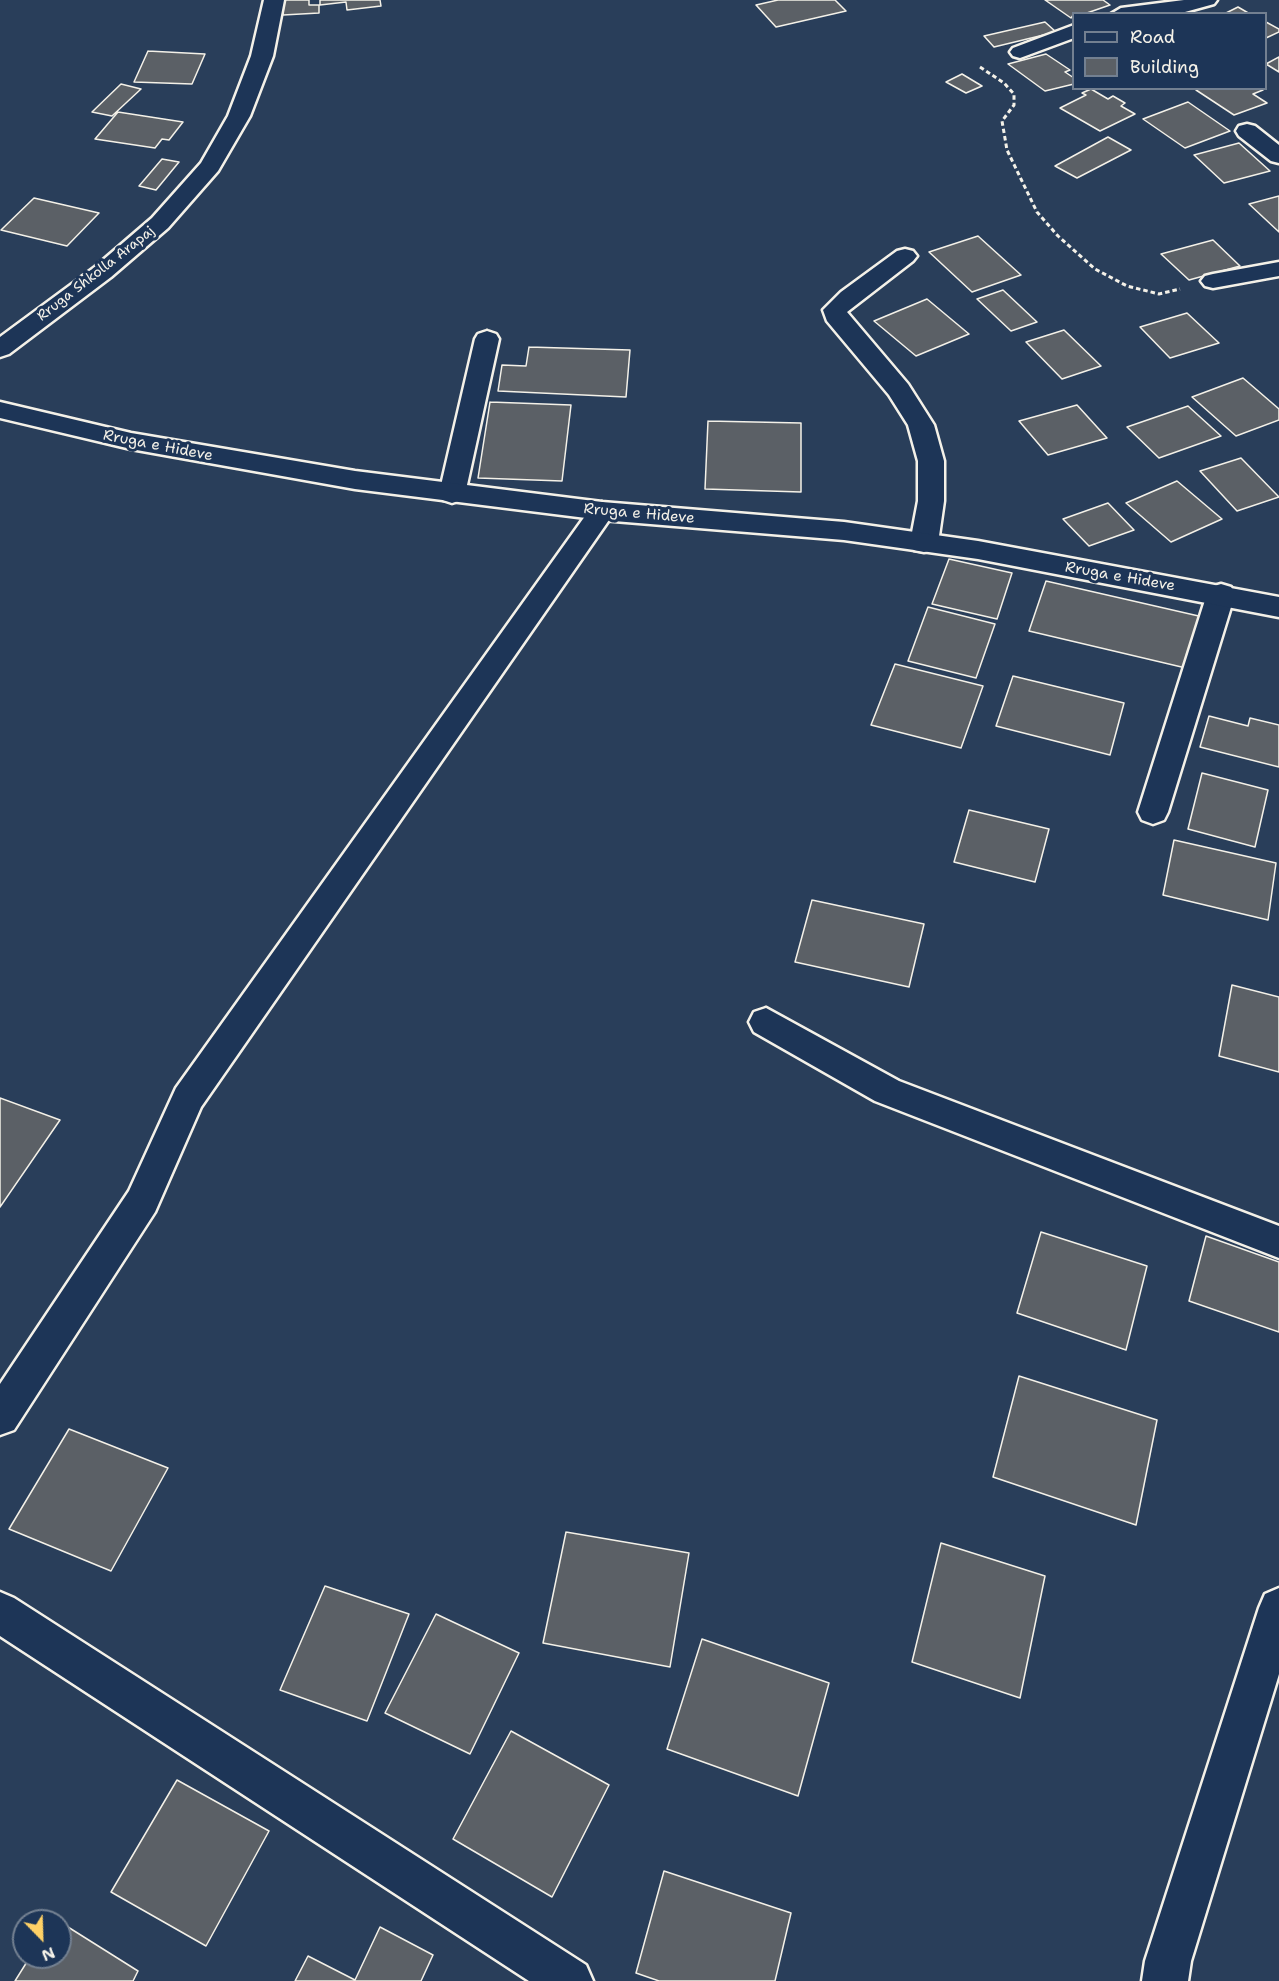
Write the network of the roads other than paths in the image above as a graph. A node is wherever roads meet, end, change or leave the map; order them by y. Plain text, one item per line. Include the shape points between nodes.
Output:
1 (274, 0) edge
2 (1207, 0) edge
3 (1137, 12) edge
4 (1072, 32) edge
5 (1020, 52) dead end
6 (1247, 131) dead end
7 (1279, 156) edge
8 (905, 256) dead end
9 (1279, 269) edge
10 (1213, 281) road end
11 (487, 339) dead end
12 (0, 349) edge
13 (0, 411) edge
14 (452, 494) junction
15 (602, 511) junction
16 (924, 543) junction
17 (1221, 594) junction
18 (1279, 608) edge
19 (1153, 812) dead end
20 (766, 1022) dead end
21 (1279, 1242) edge
22 (0, 1417) edge
23 (1279, 1608) edge
24 (0, 1612) edge
25 (570, 1981) edge
26 (1165, 1981) edge

1 - 12 street, Rruga Shkolla Arapaj via 262,56 239,116 210,166 144,237
2 - 3 street
4 - 5 street
6 - 7 street
8 - 16 street via 850,297 836,310 836,316 899,390 921,425 931,461 931,501
9 - 10 street
11 - 14 street
13 - 14 street, Rruga e Hideve via 253,464
14 - 15 street, Rruga e Hideve
15 - 16 street, Rruga e Hideve via 844,531
15 - 22 street via 188,1098 142,1201
16 - 17 street, Rruga e Hideve
17 - 18 street, Rruga e Hideve
17 - 19 street
20 - 21 street via 887,1091
23 - 26 street
24 - 25 street

